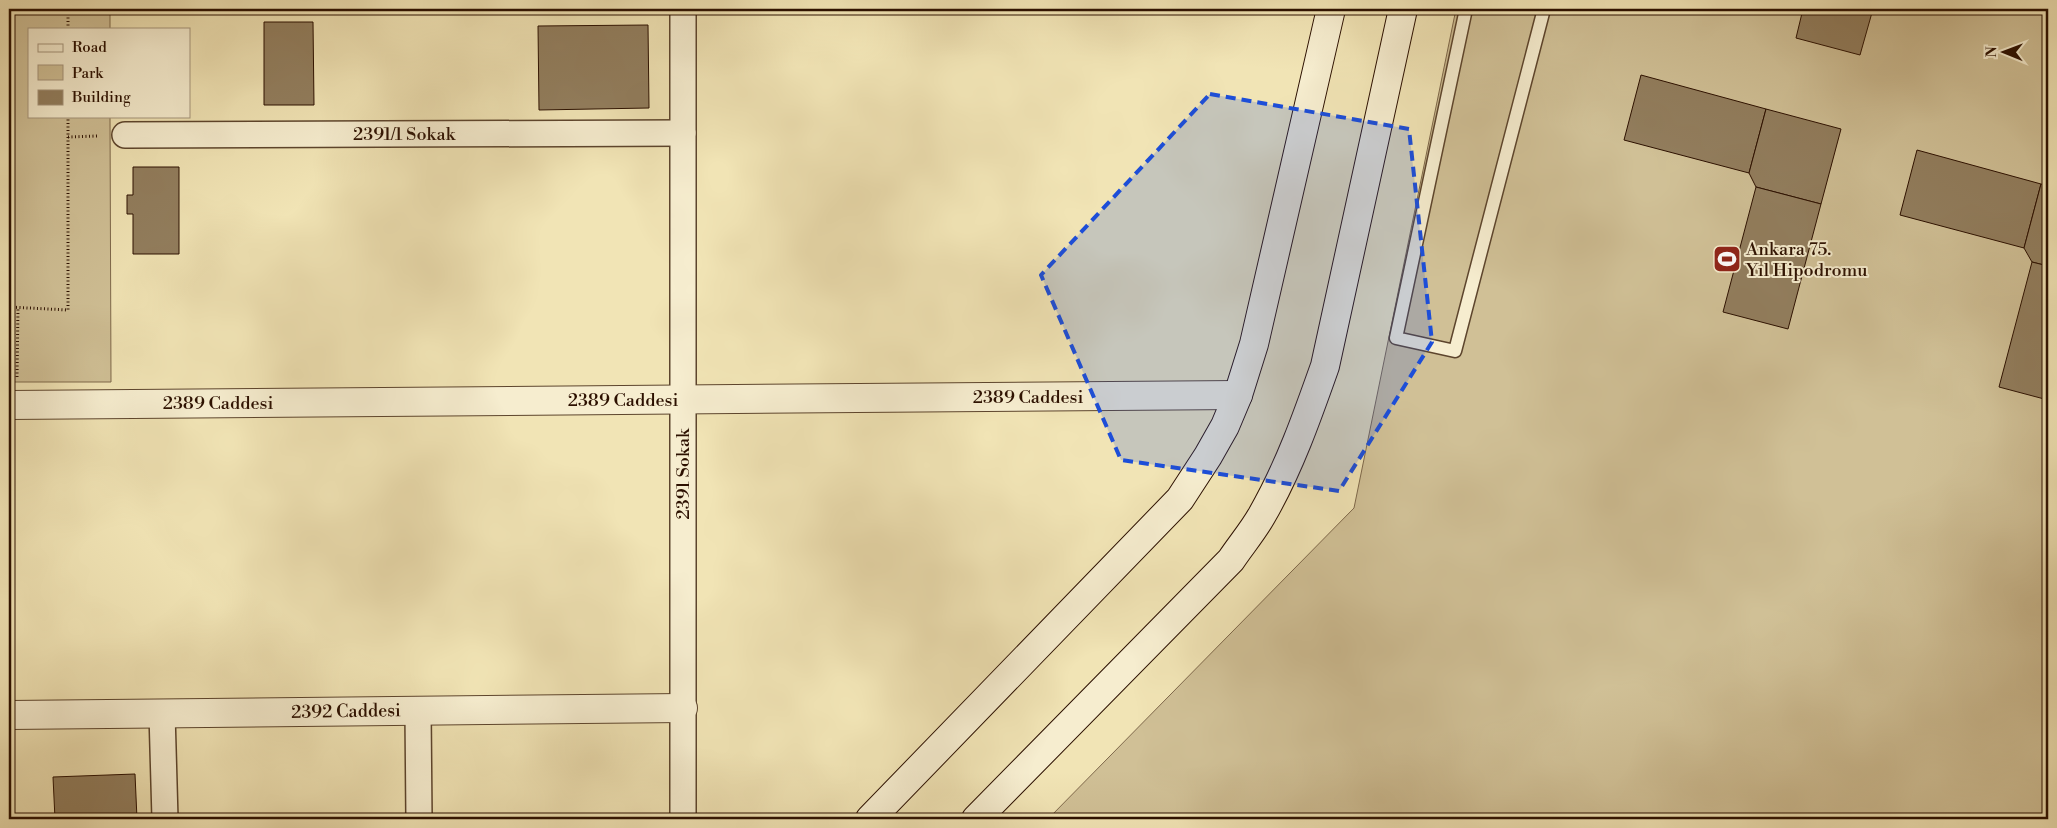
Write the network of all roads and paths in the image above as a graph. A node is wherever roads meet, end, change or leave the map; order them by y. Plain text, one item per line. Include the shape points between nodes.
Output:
1 (68, 9) edge
2 (683, 9) edge
3 (1331, 9) edge
4 (1403, 9) edge
5 (1466, 9) edge
6 (1544, 9) edge
7 (68, 28) edge
8 (68, 118) edge
9 (683, 132) junction
10 (124, 135) dead end
11 (9, 307) edge
12 (18, 307) junction
13 (1238, 395) junction
14 (683, 400) junction
15 (13, 405) edge
16 (683, 708) junction
17 (418, 711) junction
18 (162, 714) junction
19 (9, 715) edge
20 (165, 819) edge
21 (420, 819) edge
22 (684, 819) edge
23 (870, 819) edge
24 (976, 819) edge

1 - 7 path
2 - 9 street, 2391 Sokak
3 - 13 main road via 1254,344
4 - 24 main road via 1325,366 1308,415 1269,502 1231,560
5 - 6 lane via 1396,338 1454,351
8 - 12 path via 68,310
9 - 10 street, 2391/1 Sokak
9 - 14 street, 2391 Sokak
11 - 12 path
12 - 15 path
13 - 14 main road, 2389 Caddesi
13 - 23 main road via 1208,456 1180,499
14 - 15 main road, 2389 Caddesi
14 - 16 street, 2391 Sokak
16 - 17 main road, 2392 Caddesi
16 - 22 street, 2391 Sokak
17 - 18 main road, 2392 Caddesi
17 - 21 street
18 - 19 main road, 2392 Caddesi
18 - 20 street

